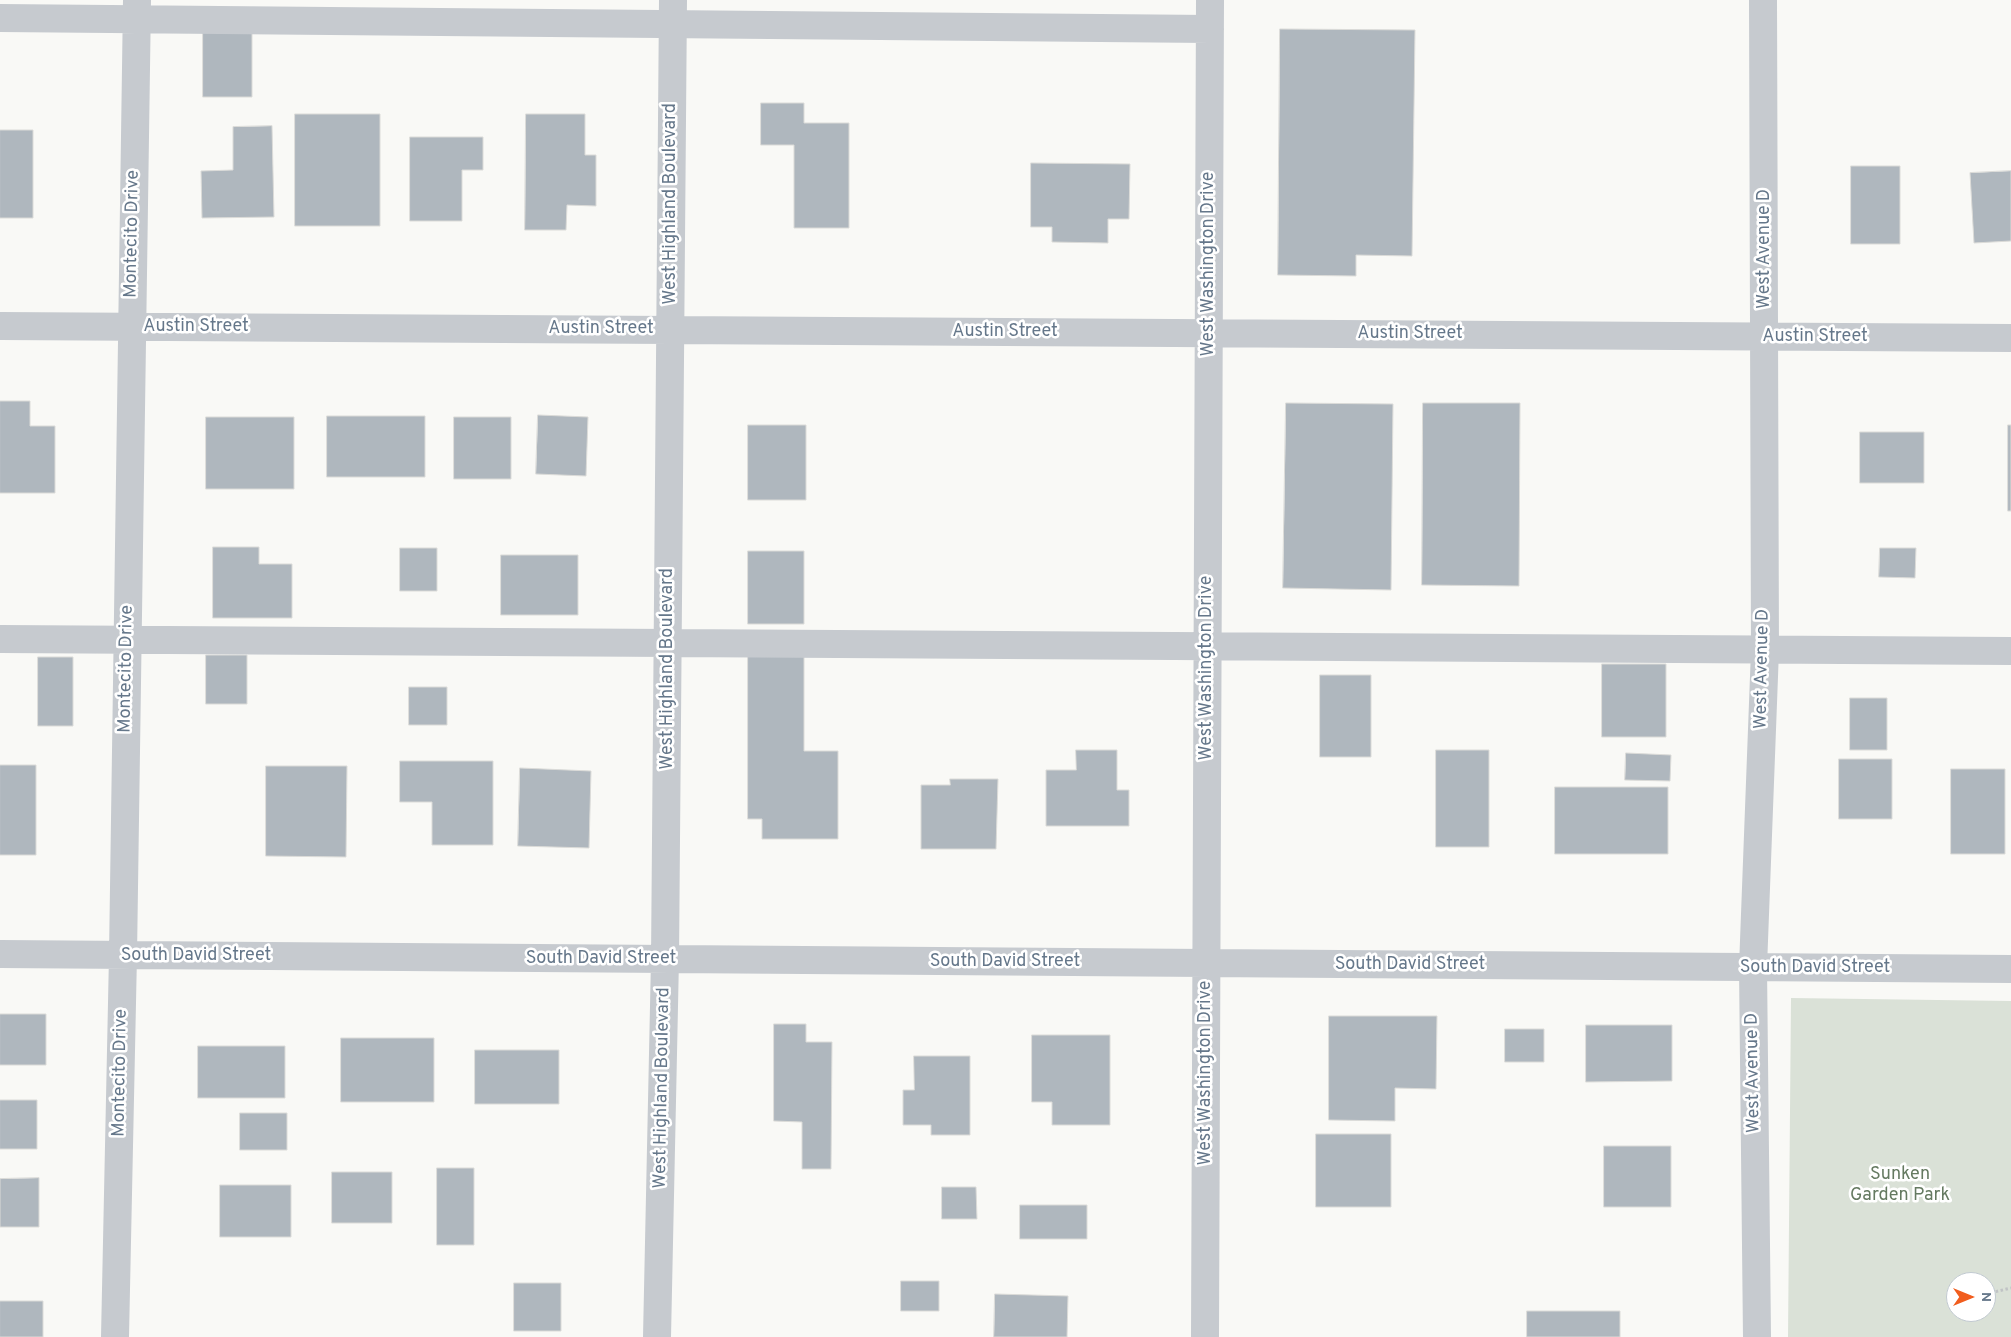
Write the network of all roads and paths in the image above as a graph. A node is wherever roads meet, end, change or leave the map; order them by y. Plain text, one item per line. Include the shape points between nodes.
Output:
1 (1210, 0) edge
2 (1763, 0) edge
3 (137, 10) edge
4 (673, 12) edge
5 (0, 18) edge
6 (1210, 29) junction
7 (0, 326) edge
8 (132, 327) junction
9 (670, 330) junction
10 (1208, 333) junction
11 (1765, 336) junction
12 (2011, 338) edge
13 (0, 639) edge
14 (128, 640) junction
15 (668, 642) junction
16 (1207, 646) junction
17 (1765, 650) junction
18 (2011, 651) edge
19 (0, 954) edge
20 (123, 955) junction
21 (665, 959) junction
22 (1206, 963) junction
23 (1753, 967) junction
24 (2011, 969) edge
25 (2011, 1288) edge
26 (1996, 1292) edge
27 (115, 1337) edge
28 (657, 1337) edge
29 (1205, 1337) edge
30 (1757, 1337) edge

1 - 6 street, West Washington Drive
2 - 11 street, West Avenue D
3 - 4 street
3 - 5 street
3 - 8 street, Montecito Drive
4 - 6 street
4 - 9 street, West Highland Boulevard
6 - 10 street, West Washington Drive
7 - 8 street, Austin Street
8 - 9 street, Austin Street
8 - 14 street, Montecito Drive
9 - 10 street, Austin Street
9 - 15 street, West Highland Boulevard
10 - 11 street, Austin Street
10 - 16 street, West Washington Drive
11 - 12 street, Austin Street
11 - 17 street, West Avenue D
13 - 14 street
14 - 15 street
14 - 20 street, Montecito Drive
15 - 16 street
15 - 21 street, West Highland Boulevard
16 - 17 street
16 - 22 street, West Washington Drive
17 - 18 street
17 - 23 street, West Avenue D
19 - 20 street, South David Street
20 - 21 street, South David Street
20 - 27 street, Montecito Drive
21 - 22 street, South David Street
21 - 28 street, West Highland Boulevard
22 - 23 street, South David Street
22 - 29 street, West Washington Drive
23 - 24 street, South David Street
23 - 30 street, West Avenue D
25 - 26 path

